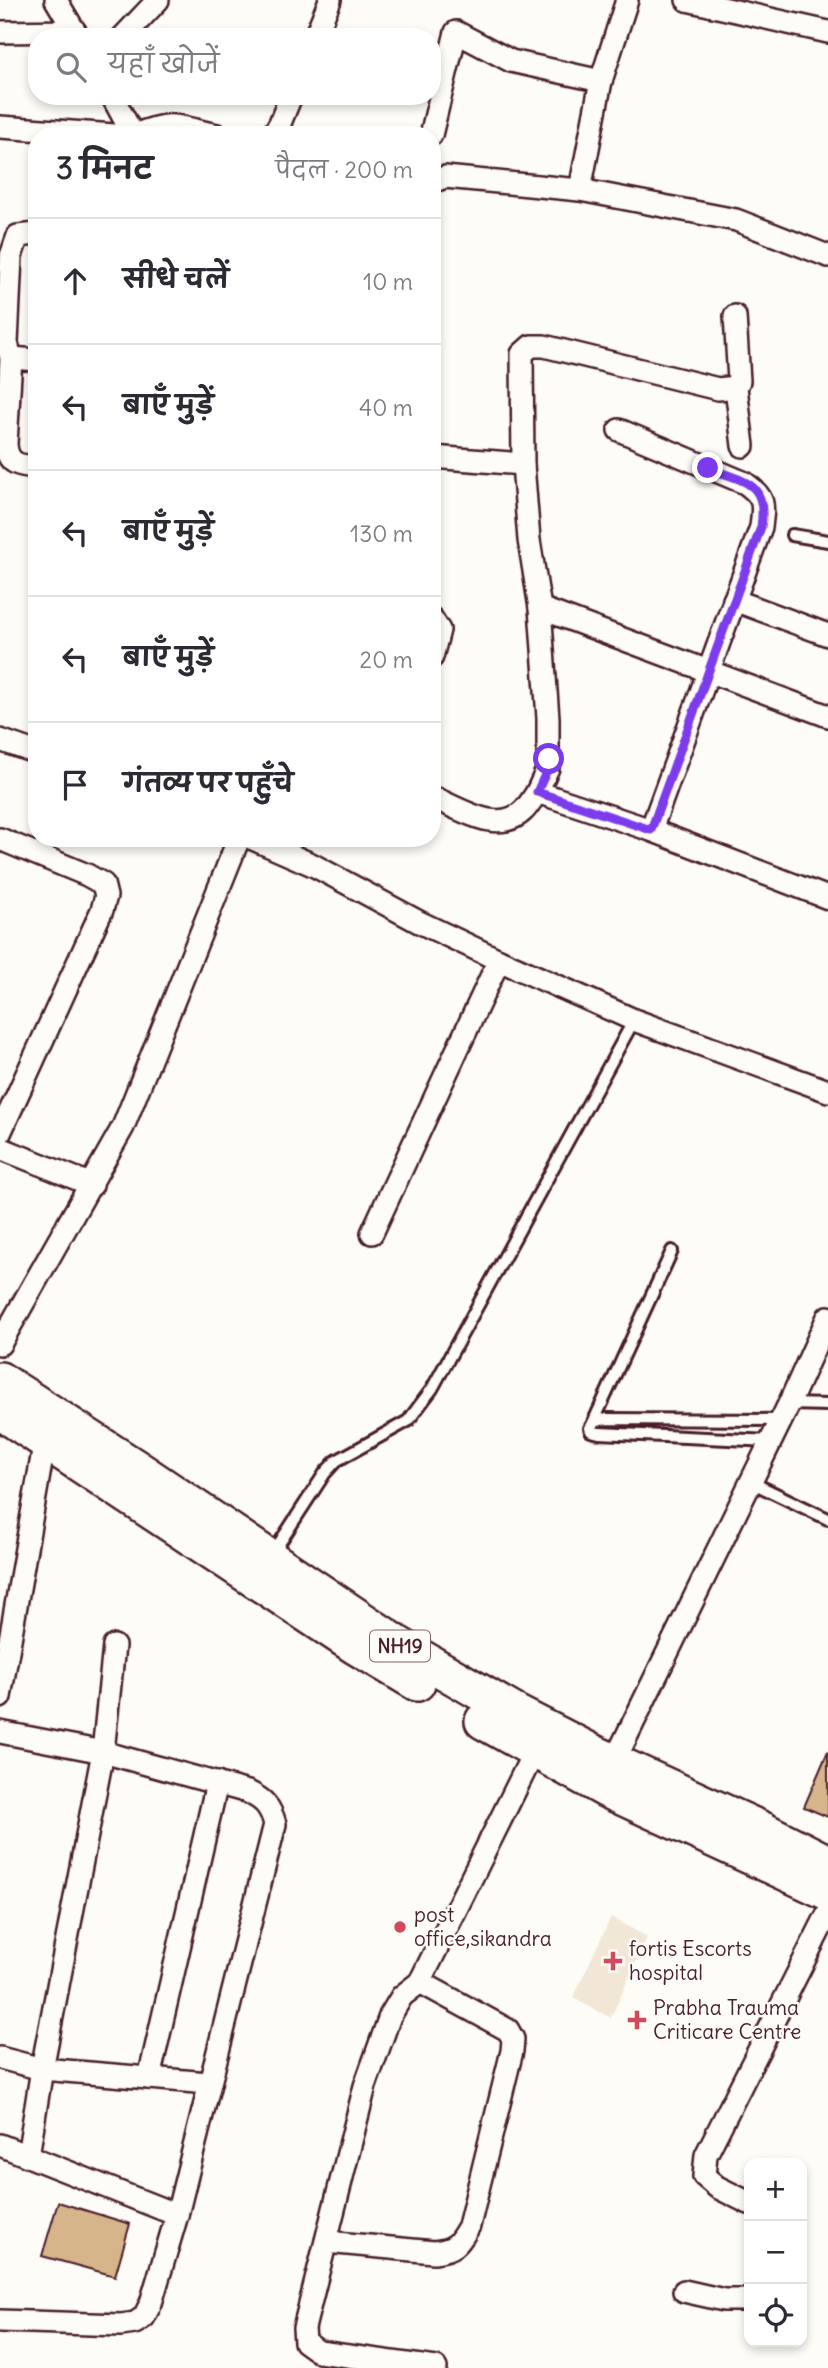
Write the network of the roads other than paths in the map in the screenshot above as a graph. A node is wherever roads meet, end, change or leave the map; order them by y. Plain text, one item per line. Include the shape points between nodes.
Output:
1 (56, 0) edge
2 (158, 0) edge
3 (330, 0) edge
4 (627, 0) edge
5 (687, 0) edge
6 (72, 28) edge
7 (132, 28) edge
8 (319, 28) edge
9 (0, 32) edge
10 (828, 32) edge
11 (28, 33) edge
12 (601, 81) junction
13 (441, 94) edge
14 (117, 105) edge
15 (287, 105) edge
16 (438, 105) edge
17 (129, 126) edge
18 (157, 126) edge
19 (179, 126) edge
20 (278, 126) edge
21 (433, 126) edge
22 (0, 127) edge
23 (28, 129) edge
24 (441, 179) edge
25 (580, 190) junction
26 (28, 235) edge
27 (7, 242) edge
28 (828, 256) edge
29 (735, 316) dead end
30 (11, 358) junction
31 (28, 359) edge
32 (736, 387) junction
33 (619, 430) dead end
34 (743, 446) dead end
35 (441, 458) edge
36 (523, 464) junction
37 (28, 466) edge
38 (792, 535) dead end
39 (828, 541) edge
40 (734, 600) junction
41 (540, 608) junction
42 (828, 635) edge
43 (708, 673) junction
44 (828, 716) edge
45 (0, 740) edge
46 (28, 750) edge
47 (537, 792) junction
48 (441, 801) edge
49 (651, 830) junction
50 (0, 839) edge
51 (235, 847) edge
52 (271, 847) edge
53 (828, 898) edge
54 (499, 960) junction
55 (634, 1020) junction
56 (828, 1091) edge
57 (0, 1133) edge
58 (0, 1149) edge
59 (92, 1185) junction
60 (372, 1233) dead end
61 (672, 1251) dead end
62 (828, 1317) edge
63 (822, 1339) edge
64 (0, 1344) edge
65 (0, 1380) edge
66 (828, 1405) edge
67 (0, 1411) edge
68 (785, 1412) junction
69 (592, 1425) junction
70 (45, 1440) junction
71 (771, 1441) junction
72 (751, 1482) junction
73 (828, 1519) edge
74 (270, 1559) junction
75 (114, 1646) dead end
76 (0, 1698) edge
77 (0, 1732) edge
78 (535, 1751) junction
79 (103, 1752) junction
80 (614, 1762) junction
81 (216, 1783) junction
82 (828, 1863) edge
83 (828, 1892) edge
84 (828, 1913) edge
85 (421, 1982) junction
86 (0, 2058) edge
87 (42, 2069) junction
88 (149, 2078) junction
89 (208, 2083) junction
90 (0, 2145) edge
91 (28, 2155) junction
92 (744, 2200) edge
93 (177, 2215) junction
94 (326, 2242) junction
95 (684, 2291) dead end
96 (744, 2300) edge
97 (0, 2321) edge
98 (436, 2368) edge

1 - 6 street
2 - 7 street
3 - 8 street
4 - 12 street
5 - 10 street
9 - 11 street
12 - 13 street via 512,61 456,32
12 - 25 street
14 - 17 street
15 - 20 street
16 - 21 street
18 - 19 street
22 - 23 street
24 - 25 street
25 - 28 street via 736,220
26 - 27 street
27 - 30 street via 11,256 7,343
29 - 32 street
30 - 31 street
30 - 37 street via 6,455 12,463
32 - 34 street
32 - 36 street via 718,389 531,346 522,354
33 - 40 street via 759,492 764,508 761,527
35 - 36 street
36 - 41 street
38 - 39 lane
40 - 42 street
40 - 43 street
41 - 43 street
41 - 47 street via 549,759
43 - 44 street
43 - 49 street
45 - 46 street
47 - 48 street via 524,811 503,822
47 - 49 street
49 - 53 street
50 - 57 street via 87,875 103,884 106,896
51 - 59 street via 123,1127
52 - 54 street
54 - 55 street
54 - 60 street
55 - 56 street
55 - 74 lane via 432,1389 408,1421 336,1461
58 - 59 street
59 - 64 street
61 - 69 lane
62 - 63 street
63 - 68 street
65 - 74 highway, NH19
66 - 68 lane
67 - 70 highway, NH19
68 - 69 lane via 604,1419
68 - 71 street
69 - 71 lane via 594,1433
70 - 76 street
70 - 78 highway, NH19 via 355,1646
71 - 72 street
72 - 73 lane
72 - 80 street
74 - 80 highway, NH19 via 399,1645 516,1713
75 - 79 street
77 - 79 street
78 - 83 highway, NH19 via 605,1789
78 - 85 street
79 - 81 street
79 - 87 street
80 - 82 highway, NH19
81 - 88 street
81 - 89 street via 262,1799 271,1808 275,1824
84 - 92 street via 706,2155 704,2176
85 - 94 street via 402,1996 390,2016 365,2086
85 - 94 street via 508,2030 513,2039 469,2226 448,2251
86 - 87 street
87 - 88 street
87 - 91 street
88 - 89 street
89 - 93 street
90 - 91 street
91 - 93 street
93 - 97 street via 151,2303 135,2323
94 - 98 street via 304,2328 305,2342 319,2352
95 - 96 street

